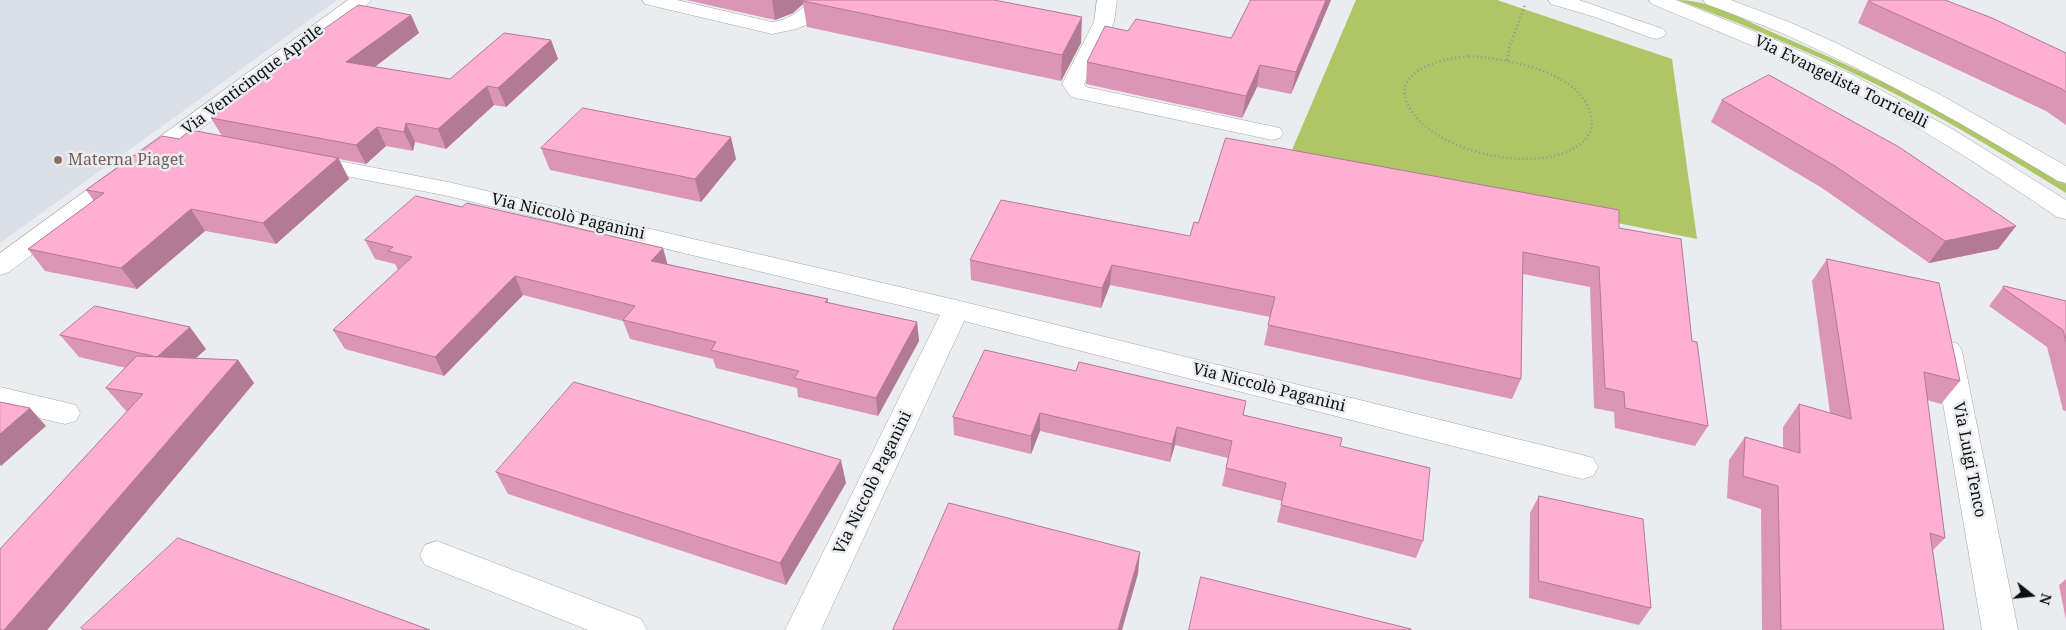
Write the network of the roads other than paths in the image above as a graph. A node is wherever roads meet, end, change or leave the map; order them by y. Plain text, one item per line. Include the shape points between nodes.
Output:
1 (361, 0) edge
2 (652, 0) edge
3 (824, 0) edge
4 (1107, 0) edge
5 (1558, 0) edge
6 (1658, 0) edge
7 (1713, 0) edge
8 (1656, 33) dead end
9 (1272, 133) dead end
10 (176, 137) junction
11 (209, 144) edge
12 (286, 158) edge
13 (2066, 176) edge
14 (2066, 211) edge
15 (0, 266) edge
16 (956, 309) junction
17 (1942, 320) edge
18 (0, 398) edge
19 (65, 413) dead end
20 (1582, 467) dead end
21 (436, 555) dead end
22 (629, 630) edge
23 (803, 630) edge
24 (2000, 630) edge

1 - 10 street, Via Venticinque Aprile
2 - 3 street via 772,28 796,24
4 - 9 street via 1104,22 1073,84 1079,92
5 - 8 street
6 - 14 street, Via Evangelista Torricelli via 1870,92 1954,138
7 - 13 street, Via Evangelista Torricelli via 1790,30 1891,78 1985,127
10 - 11 street
10 - 15 street, Via Venticinque Aprile
12 - 16 street, Via Niccolò Paganini via 448,189
16 - 20 street, Via Niccolò Paganini
16 - 23 street, Via Niccolò Paganini
17 - 24 street, Via Luigi Tenco
18 - 19 street
21 - 22 street

